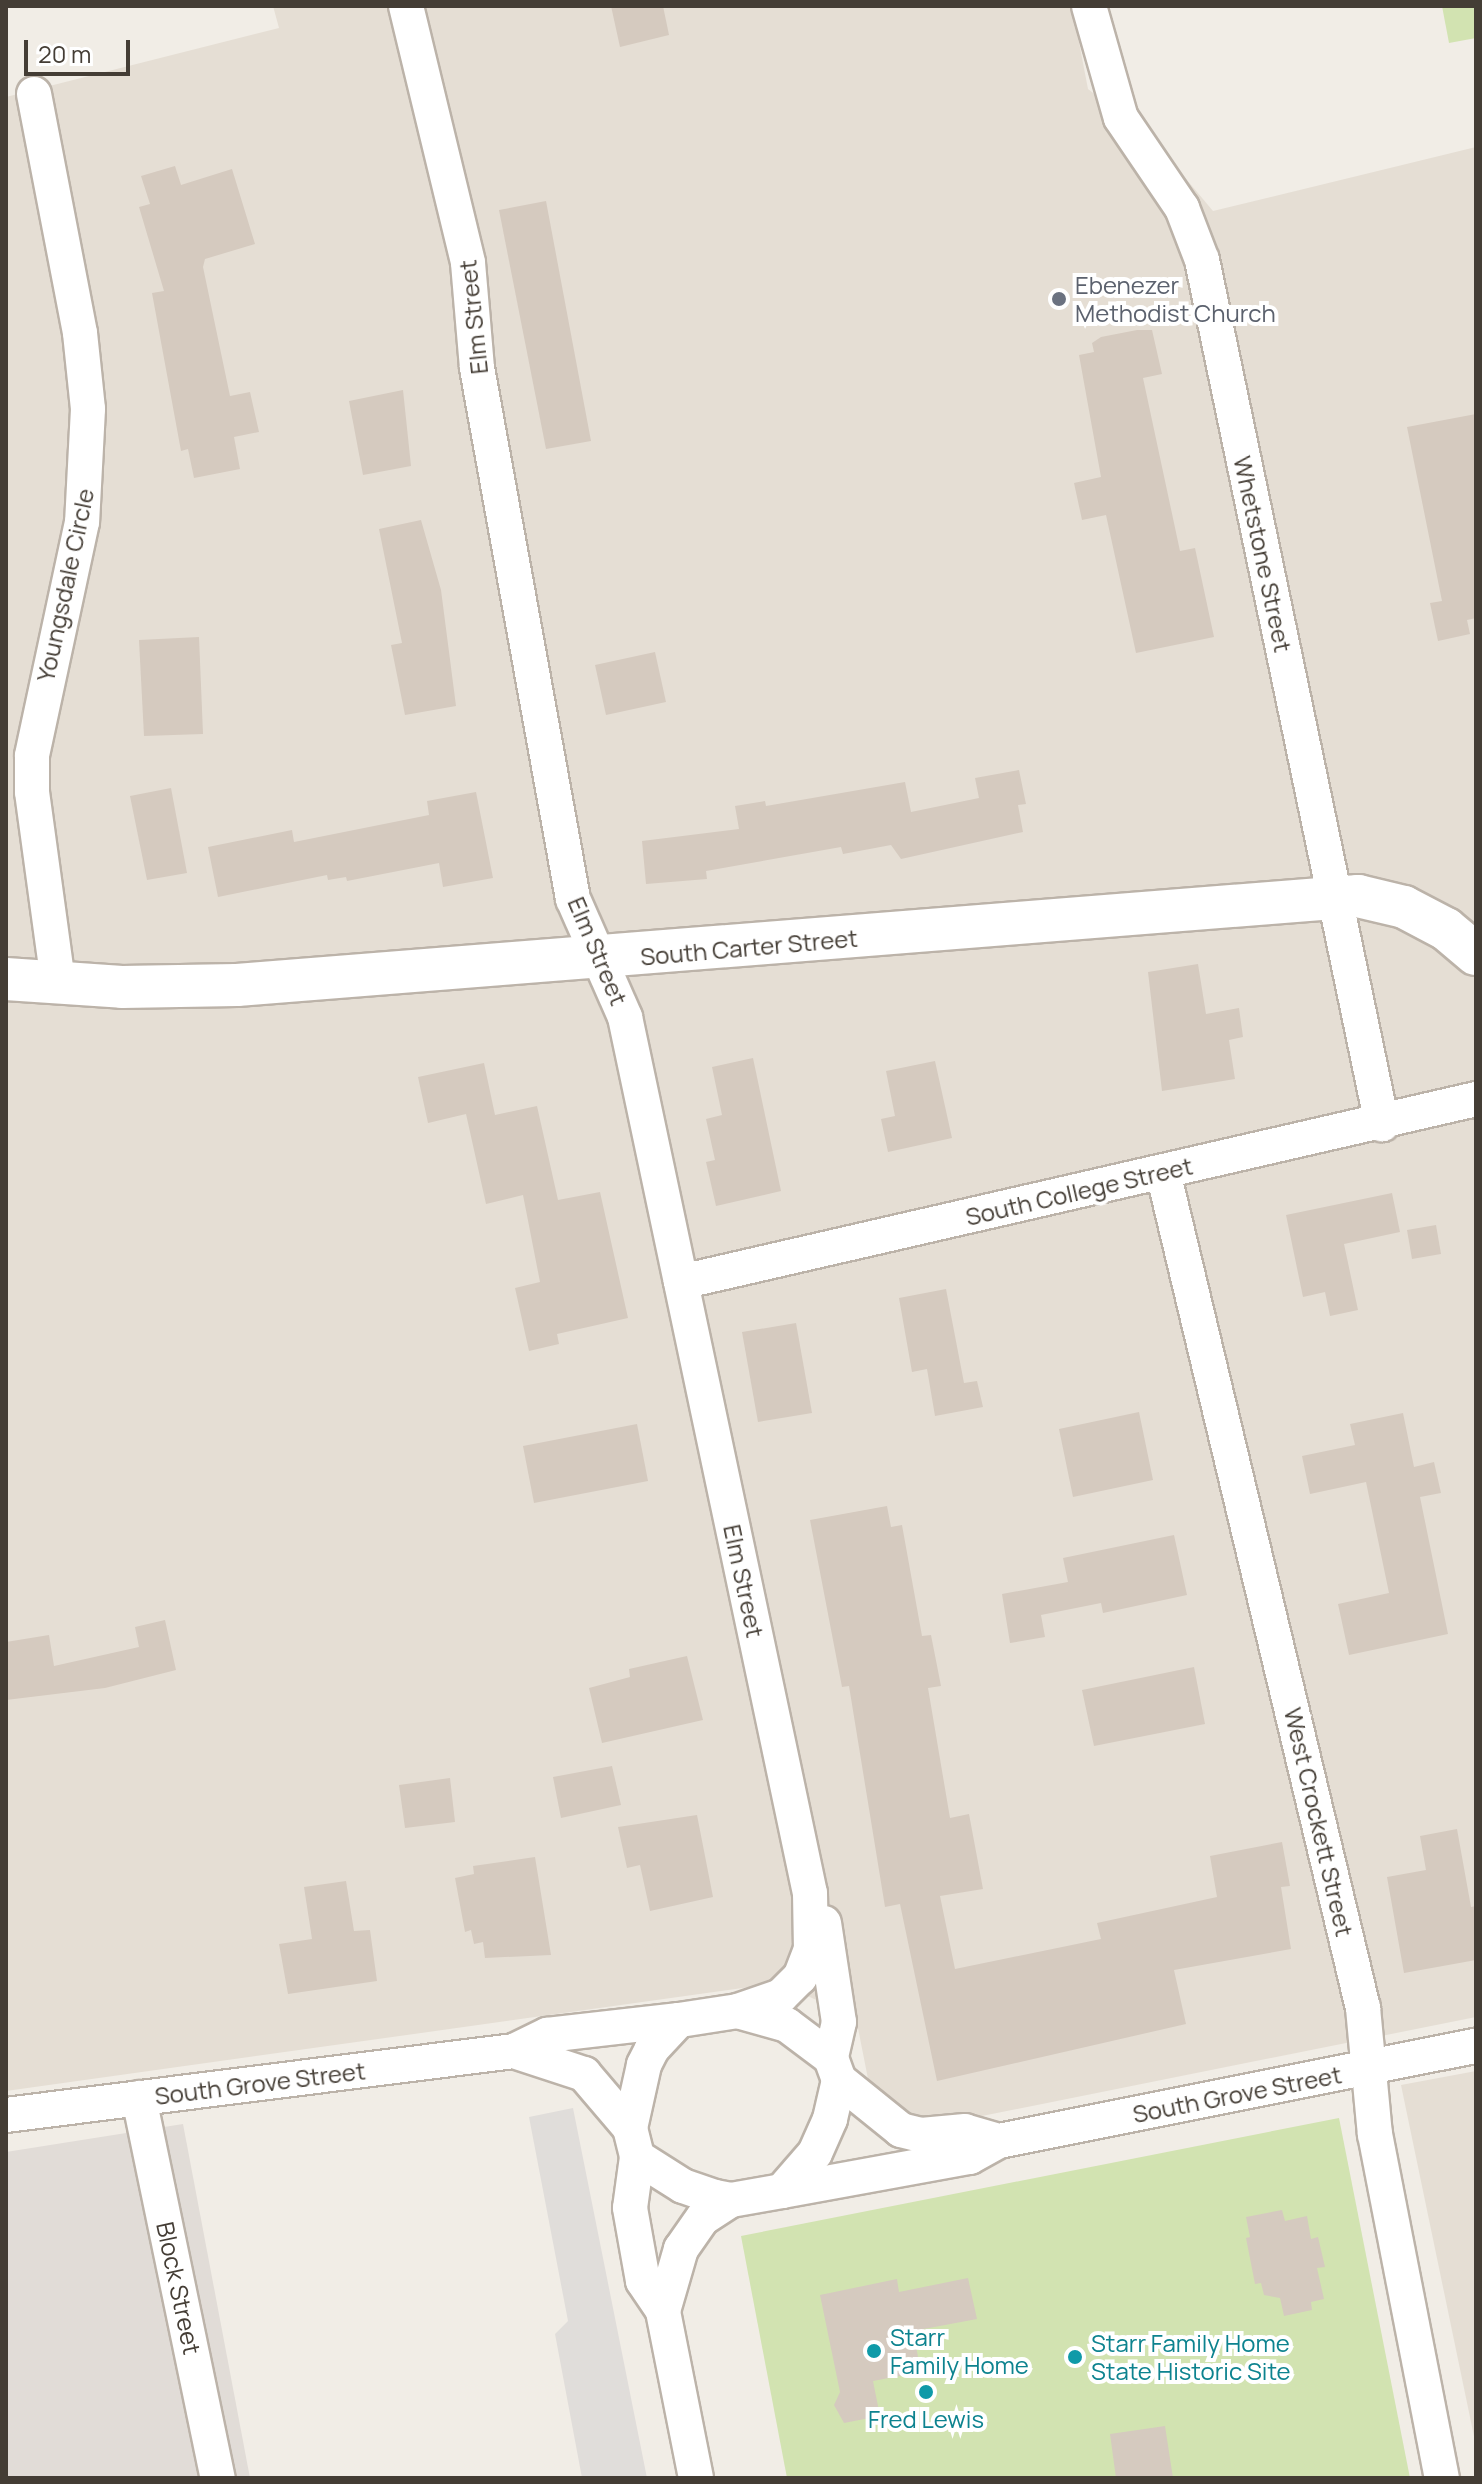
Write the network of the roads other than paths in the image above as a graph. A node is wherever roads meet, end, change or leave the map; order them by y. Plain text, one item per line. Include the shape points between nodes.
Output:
1 (406, 6) edge
2 (1089, 6) edge
3 (34, 94) dead end
4 (1334, 897) junction
5 (1476, 954) edge
6 (601, 959) junction
7 (6, 979) edge
8 (58, 982) junction
9 (1476, 1099) edge
10 (1382, 1124) junction
11 (1163, 1172) junction
12 (681, 1282) junction
13 (810, 1893) junction
14 (738, 2011) junction
15 (679, 2020) junction
16 (1476, 2046) edge
17 (514, 2051) junction
18 (1369, 2068) junction
19 (835, 2069) junction
20 (139, 2098) junction
21 (6, 2115) edge
22 (999, 2141) junction
23 (634, 2143) junction
24 (782, 2191) junction
25 (731, 2200) junction
26 (663, 2311) junction
27 (218, 2478) edge
28 (696, 2478) edge
29 (1442, 2478) edge

1 - 6 street, Elm Street via 466,251 477,368 573,899
2 - 4 street, Whetstone Street via 1121,118 1182,208 1202,260
3 - 8 street, Youngsdale Circle via 80,333 88,409 82,522 32,756 32,792
4 - 5 street, South Carter Street via 1381,899 1404,907 1446,929
4 - 6 street, South Carter Street
4 - 10 street, Whetstone Street
6 - 8 street, South Carter Street via 237,985
6 - 12 street, Elm Street via 625,1017
7 - 8 street, South Carter Street
9 - 10 street, South College Street
10 - 11 street, South College Street
11 - 12 street, South College Street
11 - 18 street, West Crockett Street via 1363,2008
12 - 13 street, Elm Street
13 - 14 street, Elm Street via 811,1949 800,1977 781,1996
13 - 19 street, Elm Street via 824,1923 839,2022
14 - 15 street
14 - 19 street via 787,2025
15 - 17 street, South Grove Street via 547,2035
15 - 23 street via 644,2065
16 - 18 street, South Grove Street
17 - 20 street, South Grove Street
17 - 23 street, South Grove Street via 584,2074
18 - 22 street, South Grove Street
18 - 29 street, West Crockett Street via 1375,2134
19 - 22 street, South Grove Street via 901,2130 921,2135 965,2131
19 - 24 street via 823,2138
20 - 21 street, South Grove Street
20 - 27 street, Block Street
22 - 24 street, South Grove Street via 970,2157
23 - 25 street via 683,2186
23 - 26 street via 630,2208 643,2281
24 - 25 street
25 - 26 street via 703,2218 681,2249
26 - 28 street

